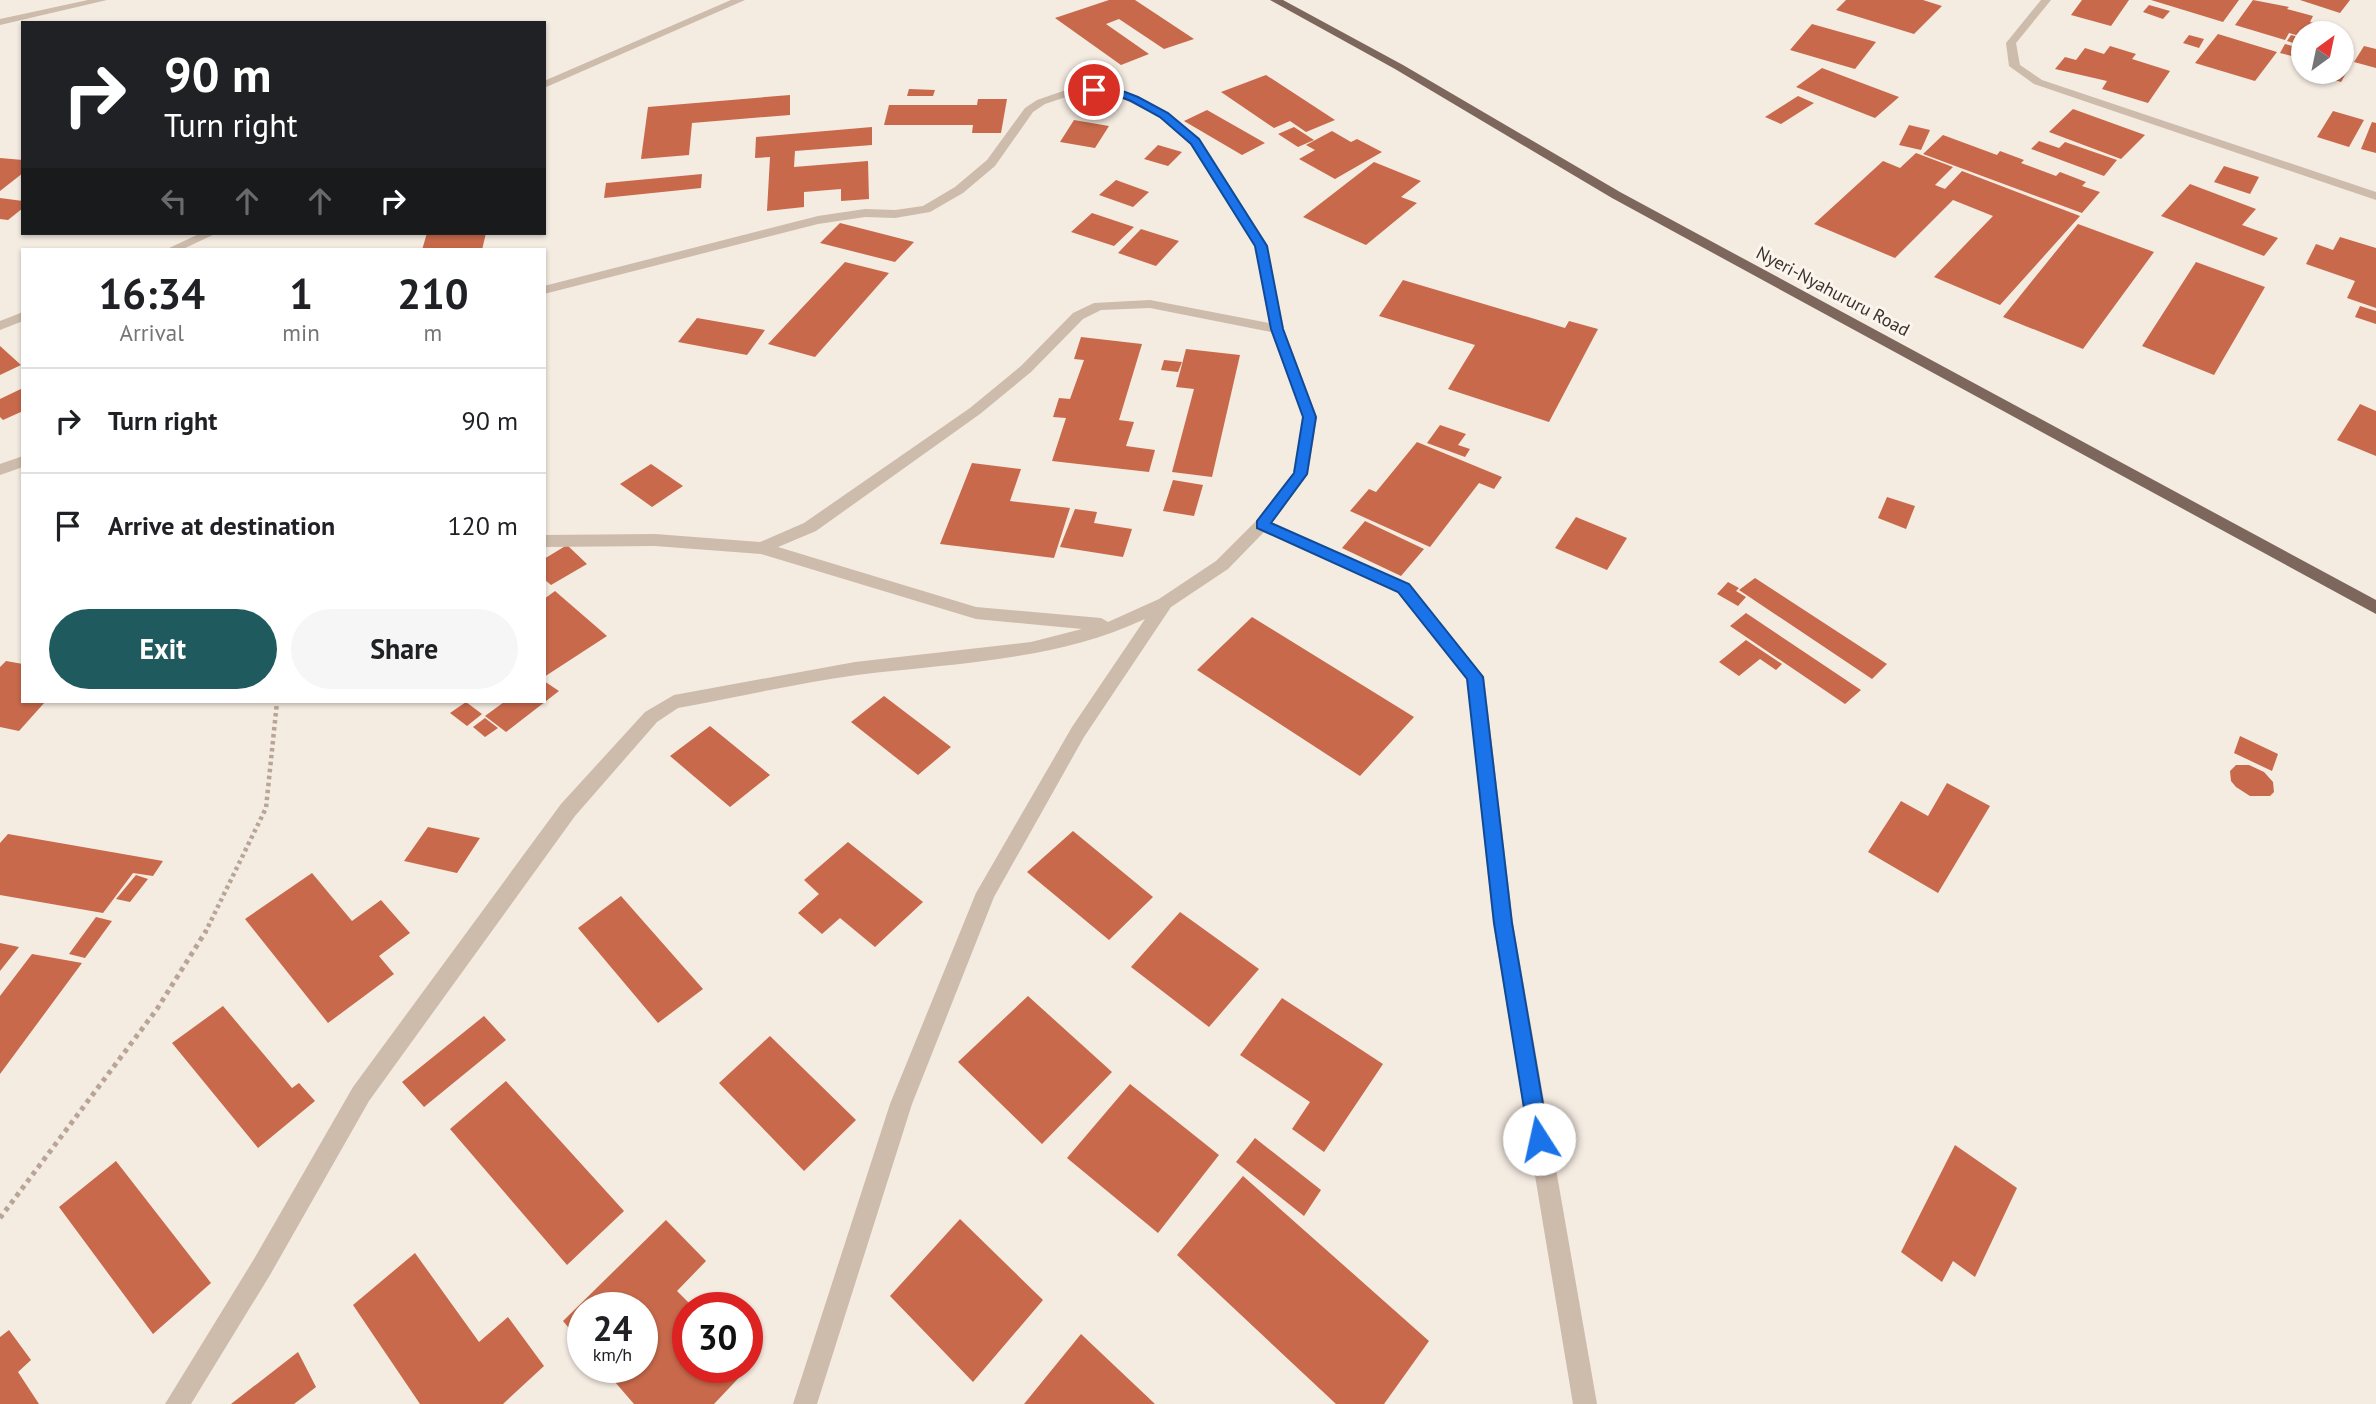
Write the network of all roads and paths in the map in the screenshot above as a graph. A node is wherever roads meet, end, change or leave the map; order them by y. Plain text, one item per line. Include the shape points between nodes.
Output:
1 (102, 0) edge
2 (740, 0) edge
3 (2046, 0) edge
4 (1284, 2) edge
5 (0, 22) edge
6 (546, 84) edge
7 (2376, 195) edge
8 (206, 235) edge
9 (176, 248) edge
10 (546, 289) edge
11 (21, 317) edge
12 (0, 326) edge
13 (1277, 329) junction
14 (21, 462) edge
15 (1, 470) edge
16 (21, 474) edge
17 (1262, 525) junction
18 (546, 541) edge
19 (761, 548) junction
20 (1165, 604) junction
21 (2376, 608) edge
22 (1115, 626) junction
23 (277, 703) edge
24 (0, 1218) edge
25 (177, 1404) edge
26 (805, 1404) edge
27 (1585, 1404) edge

1 - 5 street
2 - 6 street
3 - 7 street via 2011,43 2015,66 2038,82
4 - 21 main road, Nyeri-Nyahururu Road via 1616,195
8 - 9 street
10 - 13 street via 818,220 926,209 959,190 991,163 1029,110 1067,93 1094,90 1135,99 1164,115 1195,142 1261,246
11 - 12 street
13 - 17 street via 1310,417 1300,474
13 - 19 street via 1150,304 1099,306 1078,316 1026,369 975,411 810,527
14 - 15 street
15 - 16 street
17 - 20 street via 1222,565
17 - 27 street via 1404,588 1475,677 1503,923
18 - 19 street via 655,540
19 - 22 street via 976,613
20 - 22 street
20 - 26 street via 1078,732 986,893 901,1104
22 - 25 street via 1031,649 855,669 674,702 651,717 568,810 362,1094
23 - 24 path via 267,808 206,932 157,1009

